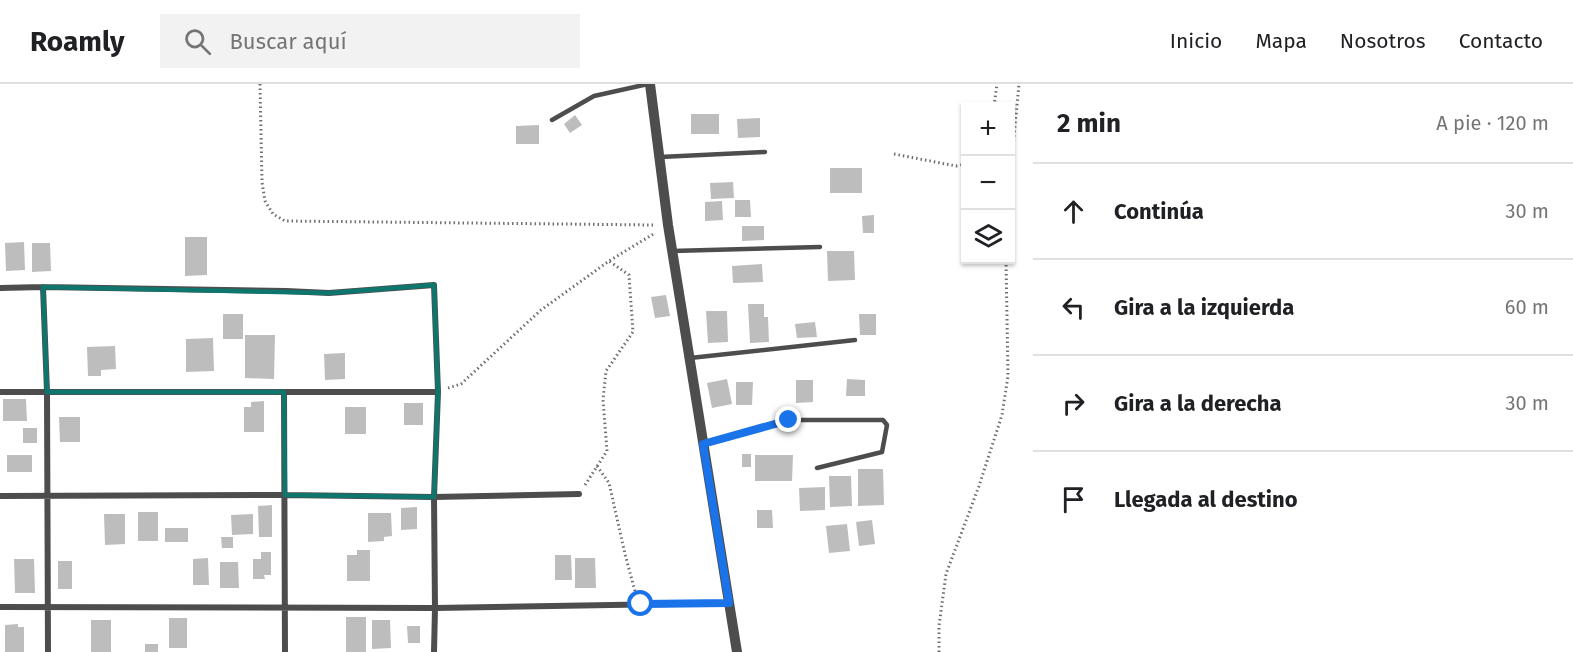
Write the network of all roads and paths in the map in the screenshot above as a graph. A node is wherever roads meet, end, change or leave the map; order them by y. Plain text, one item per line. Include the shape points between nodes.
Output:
1 (260, 84) edge
2 (649, 84) edge
3 (997, 84) edge
4 (1018, 84) edge
5 (995, 102) edge
6 (552, 120) dead end
7 (765, 152) dead end
8 (894, 154) dead end
9 (1012, 156) edge
10 (660, 157) junction
11 (961, 165) edge
12 (668, 225) junction
13 (820, 248) dead end
14 (672, 251) junction
15 (609, 261) junction
16 (1006, 264) edge
17 (44, 287) junction
18 (0, 288) edge
19 (855, 340) dead end
20 (690, 358) junction
21 (0, 392) edge
22 (47, 392) junction
23 (285, 392) junction
24 (438, 392) junction
25 (703, 444) junction
26 (597, 466) junction
27 (818, 468) dead end
28 (579, 494) joint
29 (285, 495) junction
30 (0, 496) edge
31 (48, 496) junction
32 (434, 497) junction
33 (729, 603) junction
34 (641, 604) junction
35 (0, 607) edge
36 (47, 607) junction
37 (285, 608) junction
38 (435, 608) junction
39 (48, 652) edge
40 (285, 652) edge
41 (434, 652) edge
42 (736, 652) edge
43 (939, 652) edge

1 - 12 path via 265,201 273,214 285,221
2 - 6 lane via 594,96
2 - 10 street
3 - 5 path
4 - 9 path
7 - 10 lane
8 - 11 path
10 - 12 street
12 - 14 street
12 - 15 path
13 - 14 lane
14 - 20 street
15 - 24 path via 542,310 461,384
15 - 26 path via 629,275 633,332 606,371 603,400 607,451
16 - 43 path via 1008,376 979,486 946,574
17 - 18 street
17 - 22 street
17 - 24 street via 329,293 434,285
19 - 20 lane
20 - 25 street
21 - 22 street
22 - 23 street
22 - 31 street
23 - 24 street
23 - 29 street
24 - 32 street
25 - 27 lane via 789,420 883,420 887,425 882,452
25 - 33 street
26 - 28 path
26 - 34 path via 609,483 634,590
28 - 32 street
29 - 31 street
29 - 32 street
29 - 37 street
30 - 31 street
31 - 36 street
32 - 38 street
33 - 34 street
33 - 42 street
34 - 38 street
35 - 36 street
36 - 37 street
36 - 39 street
37 - 38 street
37 - 40 street
38 - 41 street

